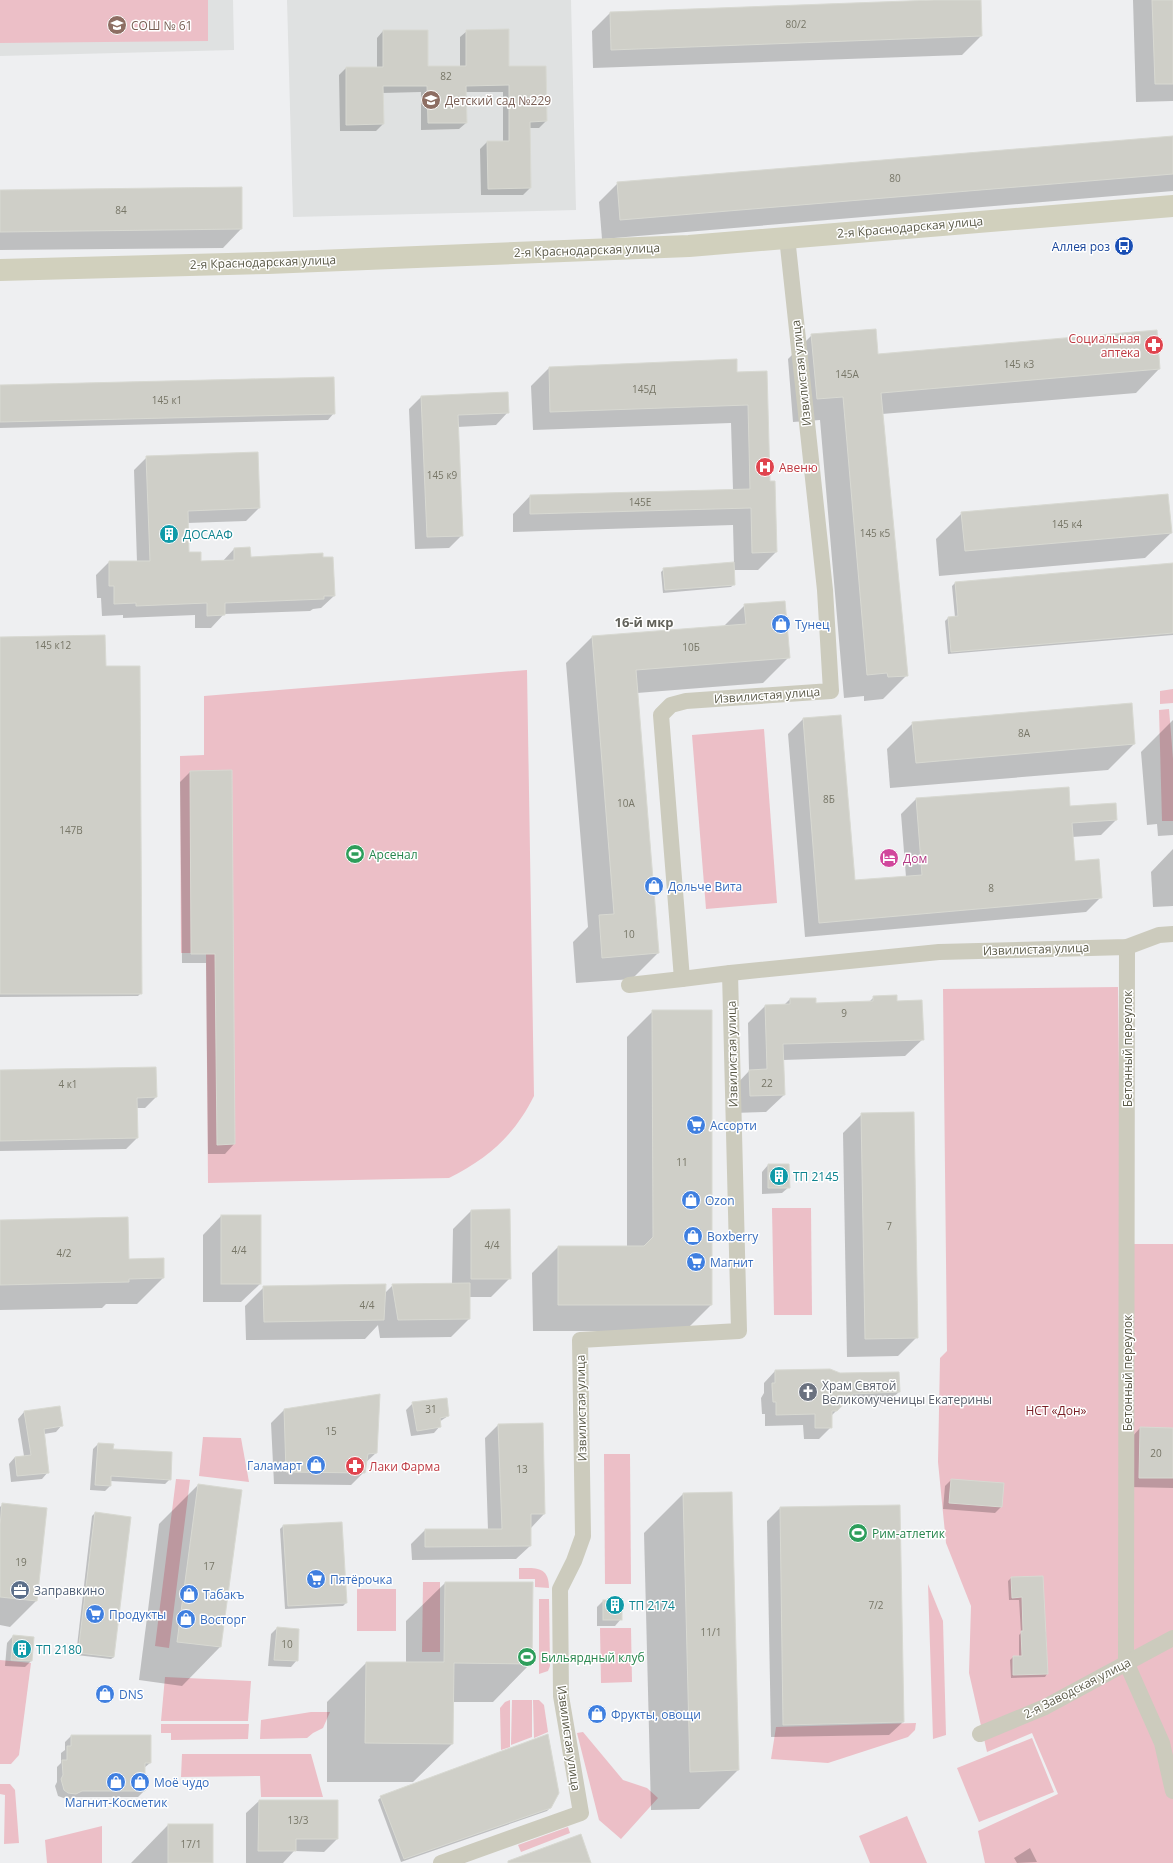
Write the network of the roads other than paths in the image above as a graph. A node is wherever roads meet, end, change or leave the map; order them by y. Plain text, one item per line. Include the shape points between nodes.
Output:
1 (1173, 206) edge
2 (787, 237) junction
3 (0, 270) edge
4 (1173, 934) edge
5 (1127, 947) junction
6 (730, 973) junction
7 (682, 979) junction
8 (628, 985) dead end
9 (1173, 1638) edge
10 (1126, 1662) junction
11 (980, 1734) dead end
12 (1173, 1791) edge
13 (441, 1863) edge

1 - 2 street, 2-я Краснодарская улица
2 - 3 street, 2-я Краснодарская улица via 689,246 276,263
2 - 7 street, Извилистая улица via 825,590 831,691 686,700 671,705 661,715
4 - 5 street, Извилистая улица via 1159,935
5 - 6 street, Извилистая улица via 939,952
5 - 10 street, Бетонный переулок
6 - 7 street, Извилистая улица
6 - 13 street, Извилистая улица via 739,1331 580,1340 583,1536 574,1562 560,1588 561,1696 581,1813
7 - 8 street, Извилистая улица
9 - 10 street, 2-я Заводская улица
10 - 11 street, 2-я Заводская улица via 1045,1707
10 - 12 street, Бетонный переулок via 1162,1743

